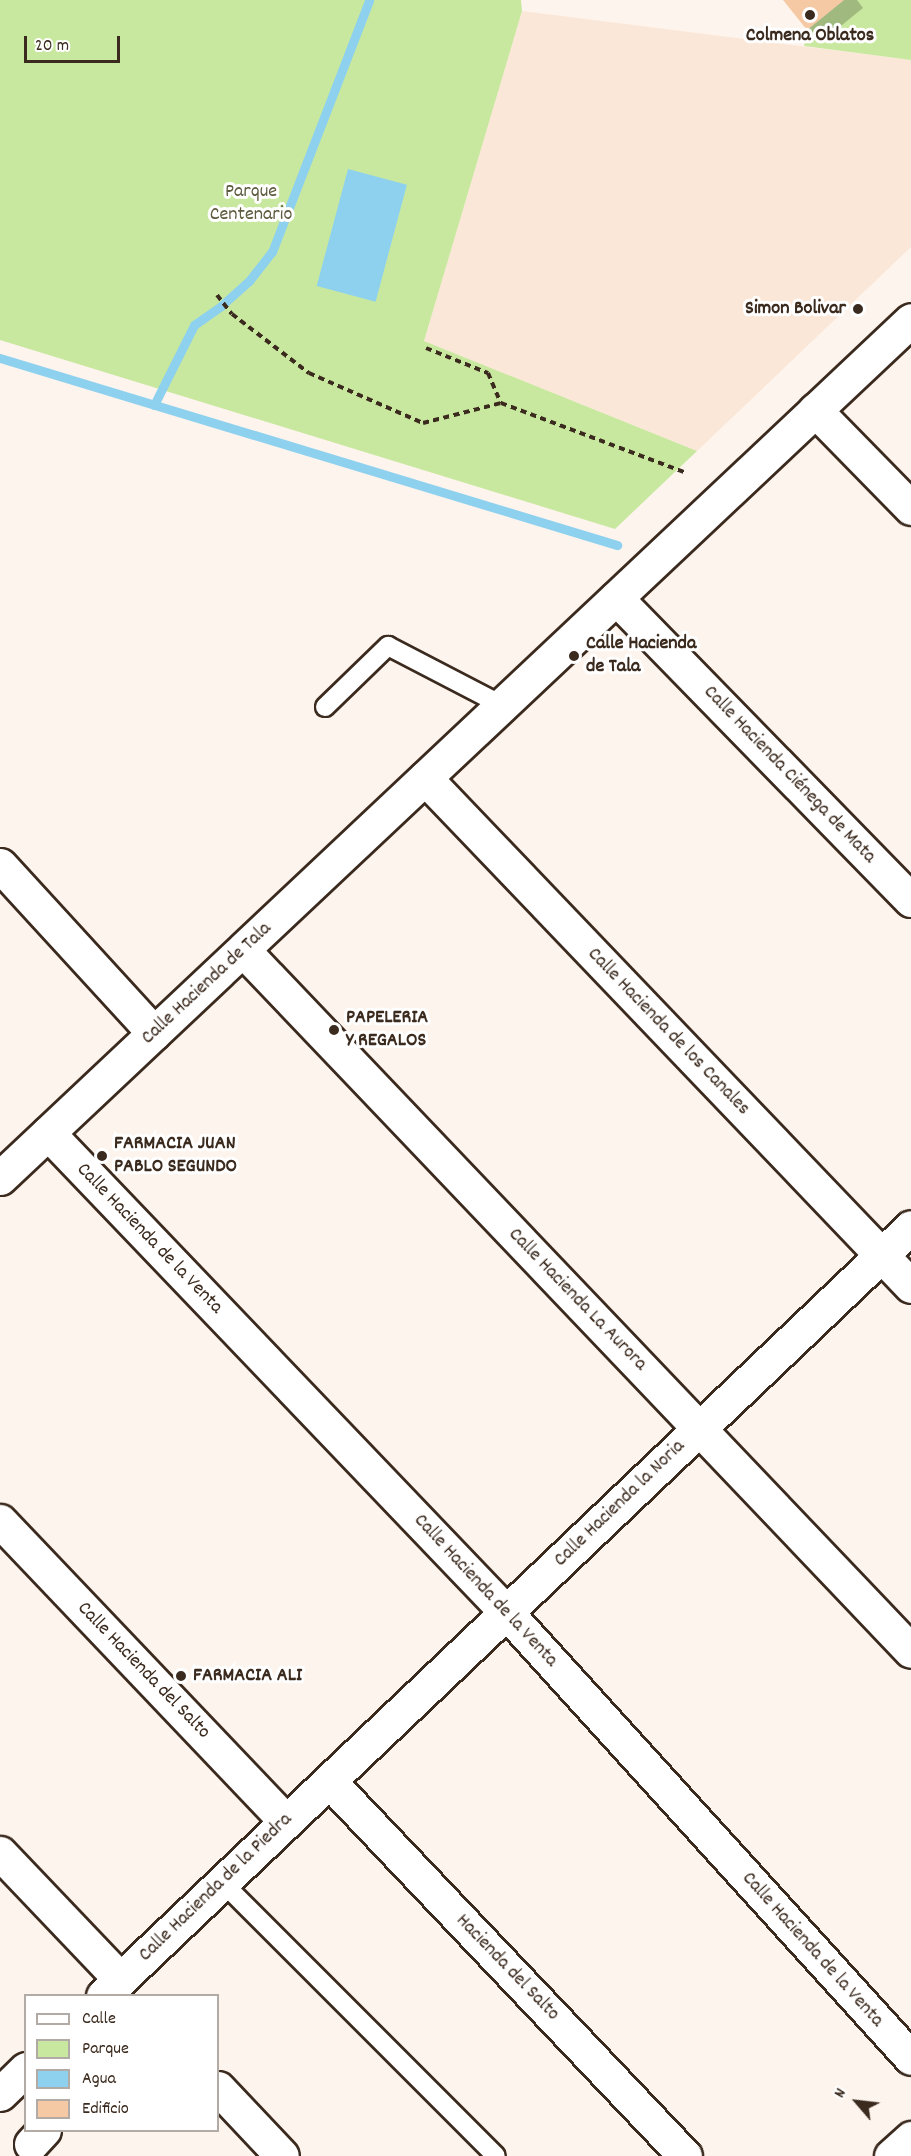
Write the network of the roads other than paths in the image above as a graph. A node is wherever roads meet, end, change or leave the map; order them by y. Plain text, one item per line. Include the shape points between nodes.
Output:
1 (911, 320) edge
2 (815, 410) junction
3 (911, 508) edge
4 (616, 598) junction
5 (502, 705) junction
6 (325, 707) dead end
7 (425, 778) junction
8 (0, 865) edge
9 (911, 900) edge
10 (243, 950) junction
11 (154, 1033) junction
12 (48, 1133) junction
13 (0, 1178) edge
14 (911, 1227) edge
15 (881, 1255) junction
16 (911, 1286) edge
17 (699, 1428) junction
18 (0, 1521) edge
19 (506, 1612) junction
20 (911, 1651) edge
21 (328, 1781) junction
22 (286, 1821) junction
23 (0, 1853) edge
24 (222, 1882) junction
25 (112, 1988) edge
26 (911, 2058) edge
27 (24, 2071) edge
28 (219, 2089) edge
29 (0, 2094) edge
30 (911, 2138) edge
31 (282, 2156) edge
32 (496, 2156) edge
33 (685, 2156) edge
34 (891, 2156) edge

1 - 2 street, Calle Hacienda de Tala
2 - 3 street
2 - 4 street, Calle Hacienda de Tala
4 - 5 street, Calle Hacienda de Tala
4 - 9 street, Calle Hacienda Ciénega de Mata
5 - 6 lane via 388,646
5 - 7 street, Calle Hacienda de Tala
7 - 10 street, Calle Hacienda de Tala
7 - 15 street, Calle Hacienda de los Canales
8 - 11 street
10 - 11 street, Calle Hacienda de Tala
10 - 17 street, Calle Hacienda La Aurora
11 - 12 street, Calle Hacienda de Tala
12 - 13 street, Calle Hacienda de Tala
12 - 19 street, Calle Hacienda de la Venta
14 - 15 street, Calle Hacienda la Noria
15 - 16 street, Calle Hacienda de los Canales
15 - 17 street, Calle Hacienda la Noria
17 - 19 street, Calle Hacienda la Noria
17 - 20 street, Calle Hacienda La Aurora
18 - 22 street, Calle Hacienda del Salto
19 - 21 street, Calle Hacienda la Noria
19 - 26 street, Calle Hacienda de la Venta
21 - 22 street, Calle Hacienda de la Piedra
21 - 33 street, Hacienda del Salto
22 - 24 street, Calle Hacienda de la Piedra
23 - 25 street
24 - 25 street, Calle Hacienda de la Piedra
24 - 32 lane
27 - 29 street
28 - 31 street
30 - 34 street

